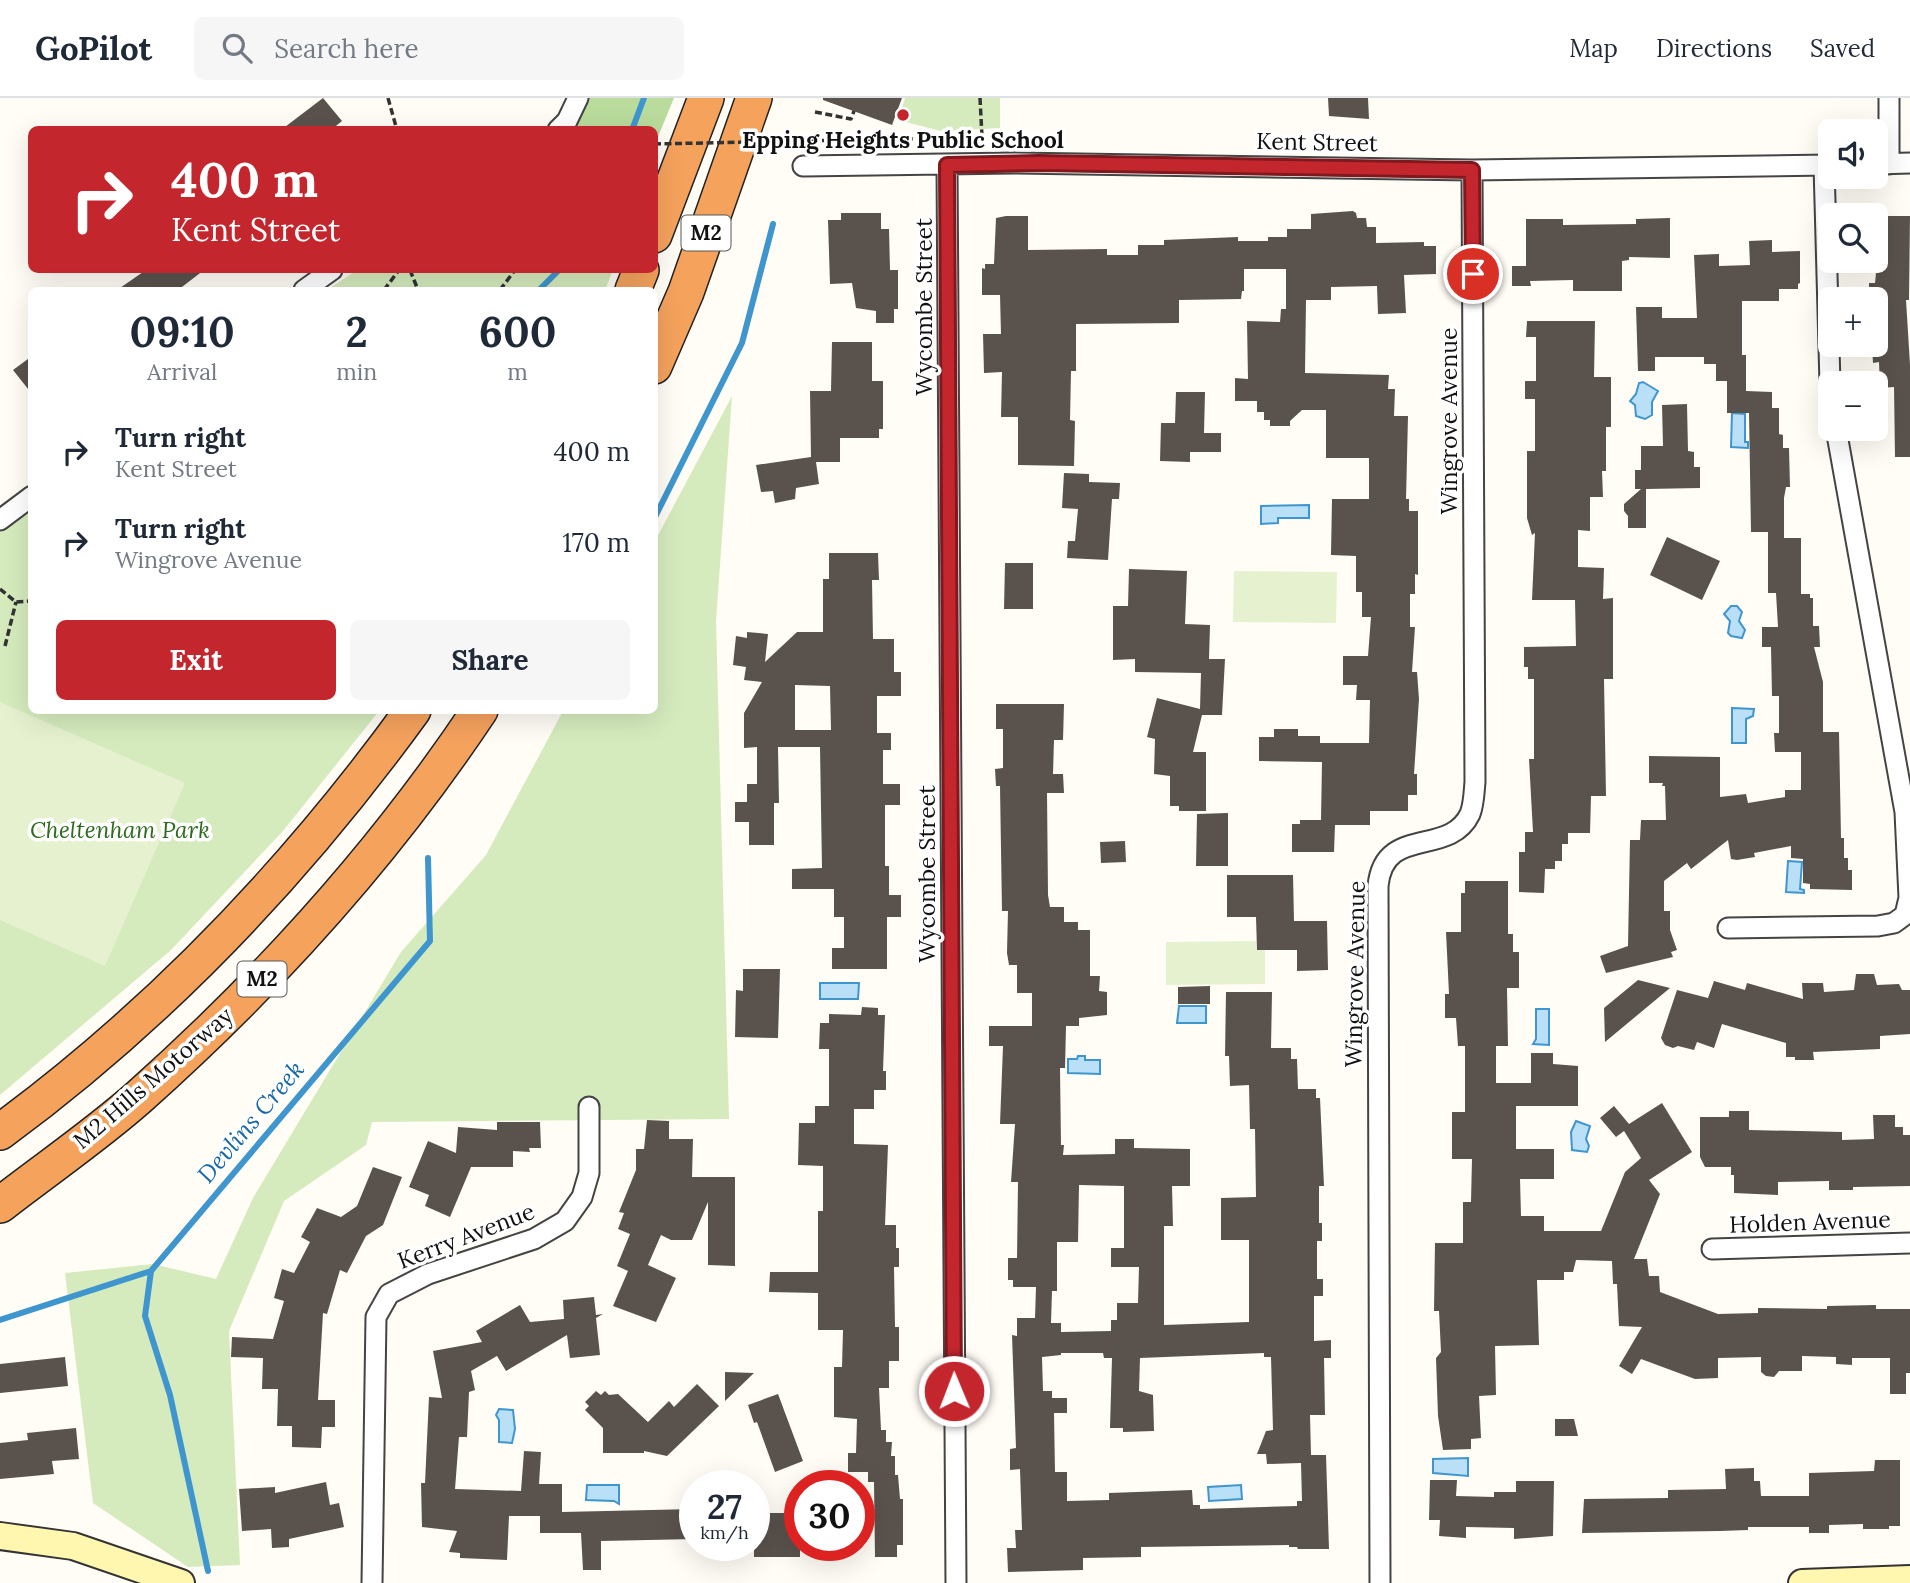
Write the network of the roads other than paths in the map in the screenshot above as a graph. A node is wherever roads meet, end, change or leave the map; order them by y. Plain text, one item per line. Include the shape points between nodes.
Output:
1 (578, 98) edge
2 (706, 98) edge
3 (754, 98) edge
4 (1889, 98) edge
5 (1887, 119) edge
6 (562, 126) edge
7 (1910, 163) edge
8 (1888, 164) edge
9 (947, 165) junction
10 (1818, 165) edge
11 (803, 166) dead end
12 (1472, 170) junction
13 (1827, 189) edge
14 (658, 224) edge
15 (328, 273) edge
16 (308, 287) edge
17 (658, 357) edge
18 (1830, 371) edge
19 (1838, 441) edge
20 (28, 499) edge
21 (0, 520) edge
22 (410, 714) edge
23 (477, 714) edge
24 (1728, 928) dead end
25 (589, 1107) dead end
26 (0, 1132) edge
27 (0, 1205) edge
28 (1910, 1243) edge
29 (1712, 1249) dead end
30 (0, 1536) edge
31 (1910, 1579) edge
32 (181, 1583) edge
33 (372, 1583) edge
34 (956, 1583) edge
35 (1380, 1583) edge
36 (1802, 1583) edge

1 - 6 street
2 - 14 highway, M2
3 - 17 highway, M2 via 686,292
4 - 5 street
7 - 8 street
9 - 11 street, Kent Street
9 - 12 street, Kent Street
9 - 34 street, Wycombe Street
10 - 12 street, Kent Street
12 - 35 street, Wingrove Avenue via 1473,806 1452,834 1399,848 1383,866 1378,886
13 - 18 street
15 - 16 street
19 - 24 street via 1905,812 1909,898 1905,915 1878,926
20 - 21 street
22 - 26 highway, M2 via 305,849 201,957 102,1052
23 - 27 highway, M2 Hills Motorway / M2 via 380,848 282,959 137,1099
25 - 33 street, Kerry Avenue via 589,1173 582,1197 565,1221 534,1239 428,1275 389,1294 376,1317
28 - 29 street, Holden Avenue
30 - 32 street via 73,1546
31 - 36 street

